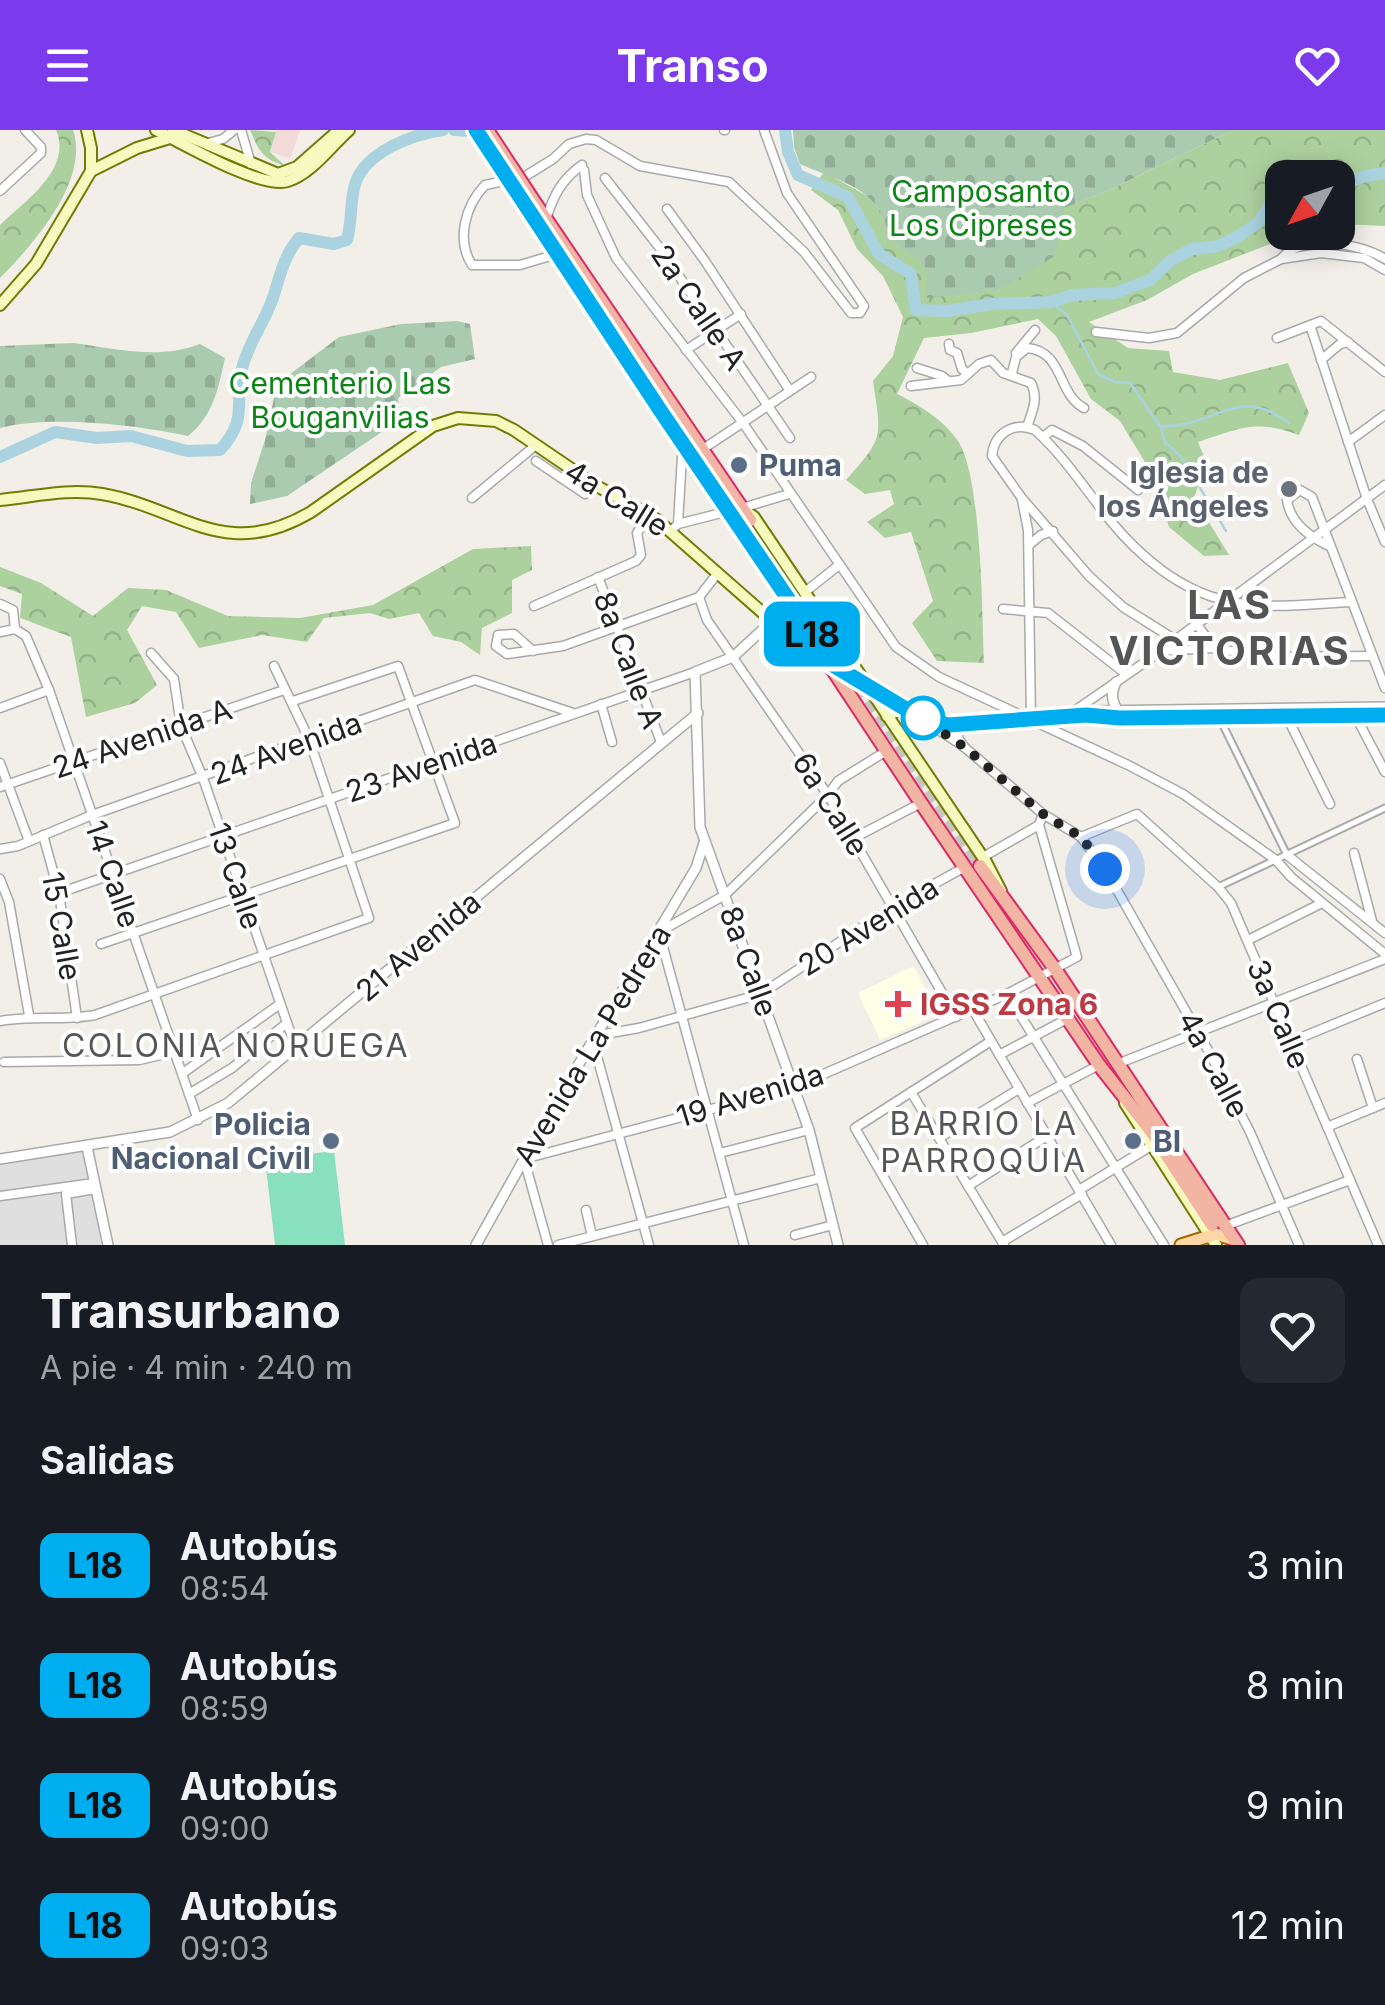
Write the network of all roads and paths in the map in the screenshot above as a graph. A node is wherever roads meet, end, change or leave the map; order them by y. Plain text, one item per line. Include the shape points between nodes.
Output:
1 (25, 130) edge
2 (87, 130) edge
3 (156, 130) edge
4 (238, 130) edge
5 (338, 130) edge
6 (350, 130) edge
7 (476, 130) edge
8 (486, 130) edge
9 (764, 130) edge
10 (176, 134) edge
11 (204, 144) junction
12 (91, 171) junction
13 (252, 172) junction
14 (287, 178) junction
15 (605, 178) dead end
16 (0, 192) edge
17 (527, 199) junction
18 (666, 209) dead end
19 (546, 219) junction
20 (557, 254) junction
21 (1281, 259) junction
22 (1385, 259) edge
23 (1385, 270) edge
24 (0, 305) edge
25 (741, 314) junction
26 (1310, 326) junction
27 (1036, 330) dead end
28 (715, 331) junction
29 (1096, 332) dead end
30 (1277, 338) dead end
31 (1348, 342) junction
32 (949, 344) dead end
33 (686, 350) junction
34 (1016, 357) junction
35 (1321, 360) junction
36 (917, 368) dead end
37 (1385, 372) edge
38 (968, 374) junction
39 (1012, 374) junction
40 (811, 377) dead end
41 (948, 381) junction
42 (911, 386) dead end
43 (790, 390) junction
44 (767, 405) junction
45 (1084, 408) dead end
46 (1385, 415) edge
47 (742, 423) junction
48 (1027, 427) junction
49 (1043, 437) junction
50 (790, 438) dead end
51 (1348, 442) junction
52 (536, 445) junction
53 (702, 450) junction
54 (687, 451) junction
55 (536, 461) dead end
56 (595, 485) junction
57 (1385, 485) edge
58 (1138, 490) dead end
59 (789, 494) junction
60 (1021, 497) junction
61 (472, 498) dead end
62 (1366, 499) junction
63 (0, 500) edge
64 (741, 512) junction
65 (650, 516) junction
66 (674, 528) junction
67 (1054, 531) junction
68 (1322, 531) junction
69 (1313, 538) junction
70 (1385, 542) edge
71 (1029, 545) junction
72 (1329, 546) junction
73 (839, 565) junction
74 (717, 574) junction
75 (598, 577) junction
76 (804, 592) junction
77 (699, 597) junction
78 (1226, 601) junction
79 (1351, 602) junction
80 (0, 604) edge
81 (534, 606) dead end
82 (1004, 609) dead end
83 (1029, 611) junction
84 (772, 622) junction
85 (1196, 623) junction
86 (617, 626) junction
87 (18, 630) junction
88 (0, 632) edge
89 (1174, 640) junction
90 (1214, 648) junction
91 (534, 650) dead end
92 (1160, 651) junction
93 (151, 653) dead end
94 (1372, 656) junction
95 (734, 657) junction
96 (833, 665) junction
97 (274, 666) dead end
98 (694, 672) junction
99 (1126, 674) junction
100 (1116, 682) junction
101 (868, 686) junction
102 (1385, 688) edge
103 (49, 690) junction
104 (284, 690) junction
105 (640, 690) junction
106 (293, 701) junction
107 (414, 702) junction
108 (601, 704) junction
109 (1385, 707) edge
110 (0, 708) edge
111 (903, 708) junction
112 (1118, 711) junction
113 (573, 713) junction
114 (698, 713) junction
115 (1217, 713) junction
116 (1086, 715) junction
117 (1286, 715) junction
118 (1354, 715) junction
119 (1385, 715) edge
120 (887, 716) junction
121 (1067, 716) junction
122 (919, 717) junction
123 (1030, 720) junction
124 (961, 725) junction
125 (181, 726) junction
126 (308, 739) junction
127 (612, 742) dead end
128 (661, 742) junction
129 (963, 746) junction
130 (888, 750) junction
131 (0, 762) edge
132 (74, 762) junction
133 (435, 764) junction
134 (1385, 772) edge
135 (202, 778) junction
136 (4, 786) edge
137 (828, 795) junction
138 (330, 799) junction
139 (922, 802) junction
140 (1330, 804) dead end
141 (1385, 808) edge
142 (1043, 814) junction
143 (92, 815) junction
144 (1039, 825) junction
145 (43, 835) junction
146 (222, 836) junction
147 (1081, 837) junction
148 (854, 838) junction
149 (28, 841) junction
150 (704, 843) junction
151 (0, 850) edge
152 (1354, 853) dead end
153 (1287, 855) junction
154 (350, 859) junction
155 (1276, 860) junction
156 (976, 863) junction
157 (114, 875) junction
158 (0, 879) edge
159 (1218, 887) junction
160 (59, 893) junction
161 (725, 895) junction
162 (242, 896) junction
163 (1322, 903) junction
164 (894, 906) junction
165 (1373, 923) junction
166 (659, 932) junction
167 (134, 933) junction
168 (1385, 933) edge
169 (1014, 940) junction
170 (1248, 940) junction
171 (101, 944) dead end
172 (263, 957) junction
173 (1382, 959) edge
174 (1054, 970) junction
175 (1385, 970) edge
176 (1040, 978) junction
177 (155, 994) junction
178 (761, 994) junction
179 (1008, 994) junction
180 (1273, 1003) junction
181 (1385, 1003) edge
182 (280, 1004) junction
183 (973, 1010) junction
184 (1084, 1014) junction
185 (29, 1016) junction
186 (684, 1016) junction
187 (956, 1017) junction
188 (77, 1018) junction
189 (1067, 1019) junction
190 (0, 1021) edge
191 (287, 1023) junction
192 (1198, 1034) junction
193 (1034, 1036) junction
194 (596, 1038) junction
195 (991, 1041) junction
196 (1290, 1042) junction
197 (296, 1048) junction
198 (174, 1052) junction
199 (1000, 1055) junction
200 (1358, 1059) dead end
201 (4, 1062) dead end
202 (1099, 1064) junction
203 (1117, 1064) junction
204 (183, 1074) junction
205 (1064, 1085) junction
206 (794, 1087) junction
207 (1019, 1089) junction
208 (911, 1092) junction
209 (190, 1094) junction
210 (1121, 1094) junction
211 (1026, 1103) junction
212 (1385, 1103) edge
213 (708, 1108) junction
214 (1373, 1108) junction
215 (198, 1120) junction
216 (1327, 1127) junction
217 (808, 1130) junction
218 (618, 1133) junction
219 (1047, 1136) junction
220 (940, 1138) junction
221 (1151, 1146) junction
222 (87, 1147) junction
223 (720, 1153) junction
224 (0, 1158) edge
225 (524, 1159) junction
226 (1117, 1168) junction
227 (821, 1178) junction
228 (1350, 1180) junction
229 (94, 1186) junction
230 (968, 1186) junction
231 (1080, 1192) junction
232 (0, 1196) edge
233 (732, 1199) junction
234 (1281, 1204) junction
235 (586, 1210) dead end
236 (643, 1222) junction
237 (833, 1225) junction
238 (1216, 1233) edge
239 (796, 1235) dead end
240 (592, 1236) junction
241 (1236, 1242) edge
242 (1003, 1244) edge
243 (72, 1245) edge
244 (108, 1245) edge
245 (476, 1245) edge
246 (548, 1245) edge
247 (558, 1245) edge
248 (649, 1245) edge
249 (744, 1245) edge
250 (838, 1245) edge
251 (923, 1245) edge
252 (1111, 1245) edge
253 (1164, 1245) edge
254 (1181, 1245) edge
255 (1299, 1245) edge
256 (1378, 1245) edge

1 - 16 street via 40,147 39,156
2 - 12 main road
3 - 10 main road
4 - 11 street
4 - 13 street
5 - 14 main road
6 - 14 main road via 303,173
7 - 17 highway, bridge
8 - 17 highway, bridge
9 - 20 street via 778,175 860,296 860,313 851,312 804,252 738,188 640,166 596,140 576,140 524,177 485,185 467,212 472,265 520,265
10 - 11 main road
10 - 12 main road
10 - 13 main road
11 - 13 main road
12 - 24 main road via 36,264
13 - 14 main road
15 - 28 street, 2a Calle A
17 - 19 highway
17 - 20 highway
18 - 25 street
19 - 33 street via 566,176 583,167 602,234
19 - 53 highway
20 - 54 highway
21 - 22 street via 1291,250 1324,244 1354,246
21 - 23 street via 1321,253 1364,258
21 - 29 street via 1244,278 1177,334 1132,338
25 - 28 street
25 - 43 street
26 - 30 street
26 - 31 street via 1320,321
26 - 35 street
27 - 34 street
28 - 33 street
28 - 44 street, 2a Calle A
31 - 35 street
31 - 37 street
32 - 38 street
33 - 47 street
34 - 39 street
34 - 45 street via 1027,348 1041,351
35 - 51 street
36 - 41 street
38 - 39 street via 991,360
38 - 41 street
39 - 48 street via 1035,390
40 - 43 street
41 - 42 street
43 - 44 street
44 - 47 street
44 - 50 street, 2a Calle A
46 - 51 street
47 - 53 street
47 - 59 street
48 - 49 street
48 - 60 street via 1002,433 992,456
49 - 58 street via 1052,430 1073,440
49 - 78 street via 1142,556
51 - 62 street
52 - 56 main road, 4a Calle
52 - 61 street
52 - 63 main road, 4a Calle via 496,421 447,421 300,518 251,532 199,528 100,493
53 - 64 highway
54 - 64 highway
54 - 66 street
55 - 56 street via 584,494
56 - 65 main road, 4a Calle
57 - 62 street
59 - 64 street
59 - 73 street
60 - 67 street
60 - 71 street
62 - 68 street
62 - 70 street
64 - 66 street
64 - 76 main road via 754,517
64 - 96 highway
65 - 66 main road, 4a Calle
65 - 75 street via 637,534 639,558
66 - 74 main road, 4a Calle
67 - 71 street
67 - 89 street via 1112,598
68 - 69 street
68 - 69 street via 1312,497 1300,490 1292,494 1287,506
68 - 72 street
69 - 72 street
69 - 78 street
71 - 83 street
72 - 79 street
73 - 76 street
73 - 123 street via 907,656
74 - 77 street
74 - 84 main road, 4a Calle
75 - 81 street
75 - 86 street, 8a Calle A
76 - 101 main road
77 - 86 street
77 - 95 street, 6a Calle
78 - 79 street
78 - 85 street
79 - 94 street
80 - 87 street, 14 Calle via 13,610
82 - 83 street
83 - 99 street via 1052,616
83 - 123 street
84 - 95 street, 23 Avenida
84 - 96 main road, 4a Calle
85 - 89 street
85 - 90 street
86 - 91 street
86 - 105 street, 8a Calle A
87 - 88 street
87 - 103 street, 14 Calle
89 - 92 street
90 - 92 street
90 - 94 street via 1267,657
92 - 99 street
93 - 125 street, 13 Calle via 174,678
94 - 102 street
95 - 98 street, 23 Avenida
95 - 137 street, 6a Calle
96 - 101 main road, 4a Calle
96 - 130 highway
97 - 104 street
98 - 105 street, 23 Avenida
98 - 114 street, 8a Calle
99 - 100 street
100 - 112 street via 1112,702
100 - 121 street
101 - 111 street, 4a Calle
101 - 120 main road
103 - 110 street
103 - 132 street, 14 Calle
104 - 106 street
104 - 125 street, 24 Avenida A
105 - 108 street, 23 Avenida
105 - 128 street, 8a Calle A
106 - 107 street via 398,666
106 - 126 street
107 - 113 street, 24 Avenida via 480,680
107 - 126 street, 24 Avenida
107 - 133 street
108 - 113 street, 23 Avenida
108 - 127 street
109 - 115 street
111 - 120 main road
111 - 122 street, 4a Calle
112 - 115 street
112 - 116 street
113 - 133 street, 23 Avenida
114 - 128 street, 21 Avenida
114 - 150 street, 8a Calle
115 - 116 street
115 - 117 street
115 - 153 street
116 - 121 street
117 - 118 street
117 - 140 street
118 - 119 street
118 - 134 street
120 - 156 main road
121 - 123 street
122 - 124 street
122 - 129 street, 4a Calle
123 - 124 street
123 - 155 street via 1183,794
124 - 129 street via 957,737
125 - 132 street, 24 Avenida A
125 - 135 street, 13 Calle
126 - 135 street, 24 Avenida
126 - 138 street
128 - 197 street, 21 Avenida
129 - 142 street, 4a Calle
130 - 137 street
130 - 139 highway
131 - 136 street, 15 Calle
132 - 136 street, 24 Avenida A
132 - 143 street, 14 Calle
133 - 138 street, 23 Avenida
133 - 154 street via 454,823
135 - 143 street, 24 Avenida
135 - 146 street, 13 Calle
136 - 149 street, 15 Calle
137 - 148 street, 6a Calle
137 - 161 street
138 - 146 street, 23 Avenida
138 - 154 street
139 - 148 street
139 - 156 highway
141 - 153 street
142 - 144 street
142 - 147 street, 4a Calle
143 - 145 street, 24 Avenida
143 - 157 street, 14 Calle
144 - 156 street, 20 Avenida
144 - 174 street, 19 Avenida via 1078,950
145 - 149 street, 24 Avenida
145 - 160 street, 15 Calle
146 - 157 street, 23 Avenida
146 - 162 street, 13 Calle
147 - 159 street, 3a Calle via 1137,814
147 - 192 street, 4a Calle
148 - 164 street, 6a Calle
149 - 151 street, 24 Avenida
150 - 161 street, 8a Calle
150 - 166 street, Avenida La Pedrera
152 - 165 street
153 - 155 street
153 - 165 street
154 - 162 street
154 - 172 street via 370,918
155 - 159 street
155 - 163 street
156 - 164 street, 20 Avenida
156 - 169 highway
156 - 174 highway
157 - 160 street, 23 Avenida
157 - 167 street, 14 Calle
158 - 185 street
159 - 170 street, 3a Calle
160 - 188 street, 15 Calle
161 - 166 street
161 - 178 street, 8a Calle
162 - 167 street
162 - 172 street, 13 Calle
163 - 170 street
163 - 173 street
164 - 178 street, 20 Avenida
164 - 187 street, 6a Calle
165 - 168 street
166 - 186 street
166 - 194 street, Avenida La Pedrera
167 - 171 street
167 - 177 street, 14 Calle
169 - 174 highway via 1038,967
169 - 176 highway
170 - 180 street, 3a Calle
172 - 177 street
172 - 182 street, 13 Calle
173 - 175 street
173 - 180 street
174 - 176 street, 19 Avenida
174 - 184 highway
176 - 179 street, 19 Avenida
176 - 184 highway via 1054,980
176 - 189 highway
177 - 188 street
177 - 198 street, 14 Calle
178 - 186 street, 20 Avenida
178 - 206 street, 8a Calle
179 - 183 street, 19 Avenida
179 - 193 street
180 - 192 street
180 - 196 street, 3a Calle
181 - 196 street
182 - 191 street, 13 Calle
182 - 204 street
183 - 187 street, 19 Avenida
183 - 195 street
184 - 203 highway
185 - 188 street
185 - 190 street
186 - 194 street, 20 Avenida
186 - 213 street
187 - 206 street, 19 Avenida
189 - 193 street
189 - 202 highway
191 - 197 street, 13 Calle
191 - 209 street
192 - 203 street
192 - 234 street, 4a Calle
193 - 199 street
193 - 205 street
194 - 218 street
194 - 225 street, Avenida La Pedrera
195 - 199 street
195 - 208 street
196 - 216 street, 3a Calle
197 - 215 street, 21 Avenida
198 - 201 street via 139,1060
198 - 204 street, 14 Calle
199 - 207 street
200 - 214 street
202 - 205 street
202 - 210 highway
203 - 238 highway
204 - 209 street, 14 Calle
205 - 211 street
205 - 226 street
206 - 213 street, 19 Avenida
206 - 217 street, 8a Calle
207 - 211 street
207 - 220 street
208 - 220 street
208 - 251 street via 855,1128
209 - 215 street, 14 Calle
210 - 221 main road
210 - 238 highway
211 - 219 street
212 - 214 street
213 - 218 street, 19 Avenida
213 - 223 street
214 - 216 street
215 - 222 street, 21 Avenida via 170,1132
216 - 228 street, 3a Calle
217 - 223 street
217 - 227 street, 8a Calle
218 - 225 street, 19 Avenida
218 - 236 street
219 - 230 street
219 - 231 street
220 - 230 street
221 - 226 street
221 - 238 main road
222 - 224 street, 21 Avenida
222 - 229 street
223 - 233 street
225 - 245 street, Avenida La Pedrera
225 - 246 street
226 - 231 street
226 - 253 street
227 - 233 street
227 - 237 street, 8a Calle
228 - 234 street
228 - 256 street, 3a Calle
229 - 232 street
229 - 243 street via 66,1194
229 - 244 street
230 - 242 street
231 - 242 street
231 - 252 street
233 - 236 street
233 - 249 street
234 - 238 street
234 - 255 street, 4a Calle
235 - 240 street
236 - 240 street
236 - 248 street
237 - 239 street
237 - 250 street, 8a Calle
238 - 241 highway
238 - 254 main road
240 - 247 street

